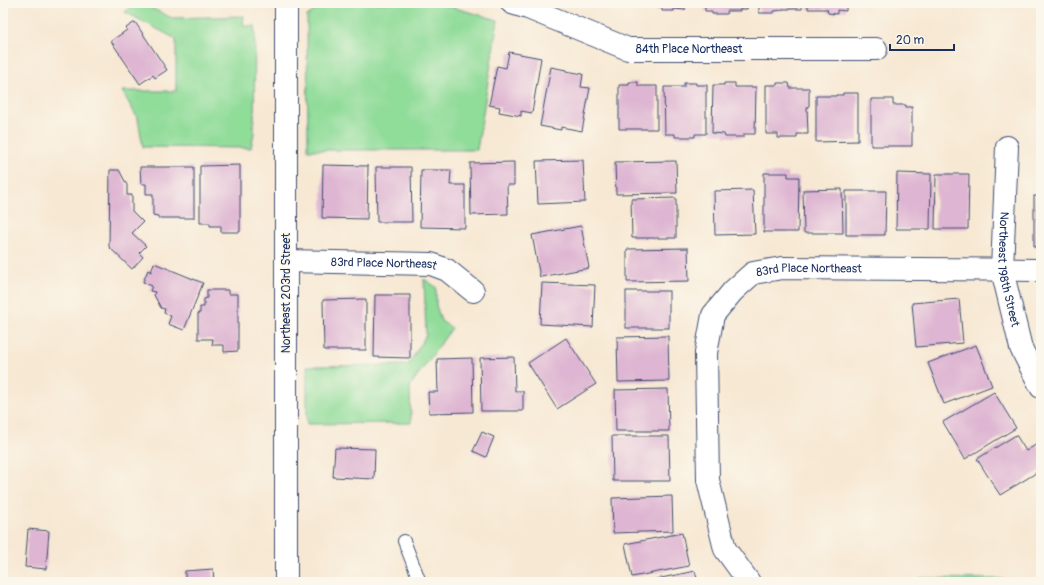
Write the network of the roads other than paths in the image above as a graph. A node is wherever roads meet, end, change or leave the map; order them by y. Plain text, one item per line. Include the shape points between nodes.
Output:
1 (286, 3) edge
2 (523, 5) edge
3 (876, 49) dead end
4 (1007, 146) dead end
5 (286, 261) junction
6 (1002, 270) junction
7 (1041, 270) edge
8 (473, 290) dead end
9 (1041, 387) edge
10 (404, 541) dead end
11 (286, 582) edge
12 (420, 582) edge
13 (749, 582) edge

1 - 5 street, Northeast 203rd Street
2 - 3 street, 84th Place Northeast via 628,48
4 - 6 street, Northeast 198th Street
5 - 8 street, 83rd Place Northeast via 431,264 447,270
5 - 11 street, Northeast 203rd Street
6 - 7 street, 83rd Place Northeast
6 - 9 street, Northeast 198th Street via 1021,348
6 - 13 street, 83rd Place Northeast via 782,268 753,273 733,291 713,315 706,353 708,480 725,549
10 - 12 lane

